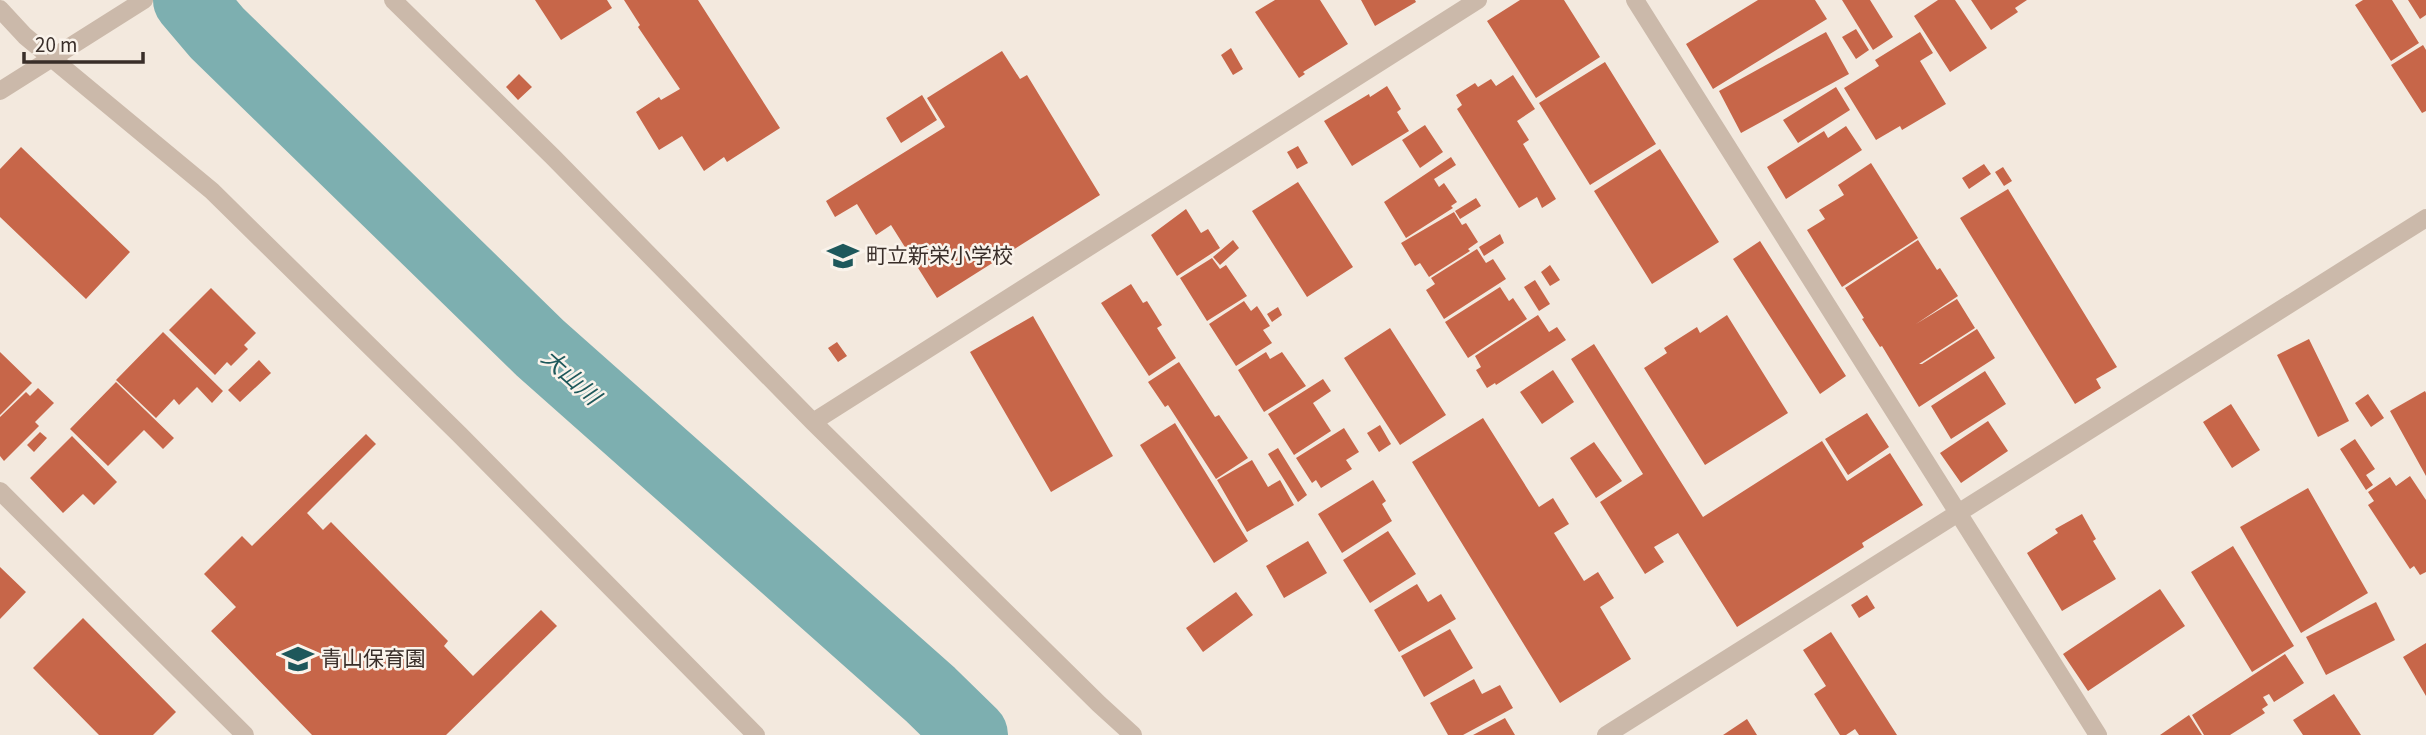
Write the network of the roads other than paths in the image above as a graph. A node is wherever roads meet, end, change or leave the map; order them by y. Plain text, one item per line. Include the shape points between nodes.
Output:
1 (144, 0) edge
2 (393, 0) edge
3 (1478, 0) edge
4 (1634, 0) edge
5 (0, 9) edge
6 (52, 58) junction
7 (0, 91) edge
8 (2426, 218) edge
9 (813, 422) junction
10 (0, 491) edge
11 (1959, 513) junction
12 (245, 735) edge
13 (756, 735) edge
14 (1133, 735) edge
15 (1606, 735) edge
16 (2098, 735) edge

1 - 6 street
2 - 9 street
3 - 9 street
4 - 11 street
5 - 6 street
6 - 7 street
6 - 13 street via 212,191
8 - 11 street
9 - 14 street
10 - 12 street
11 - 15 street
11 - 16 street

